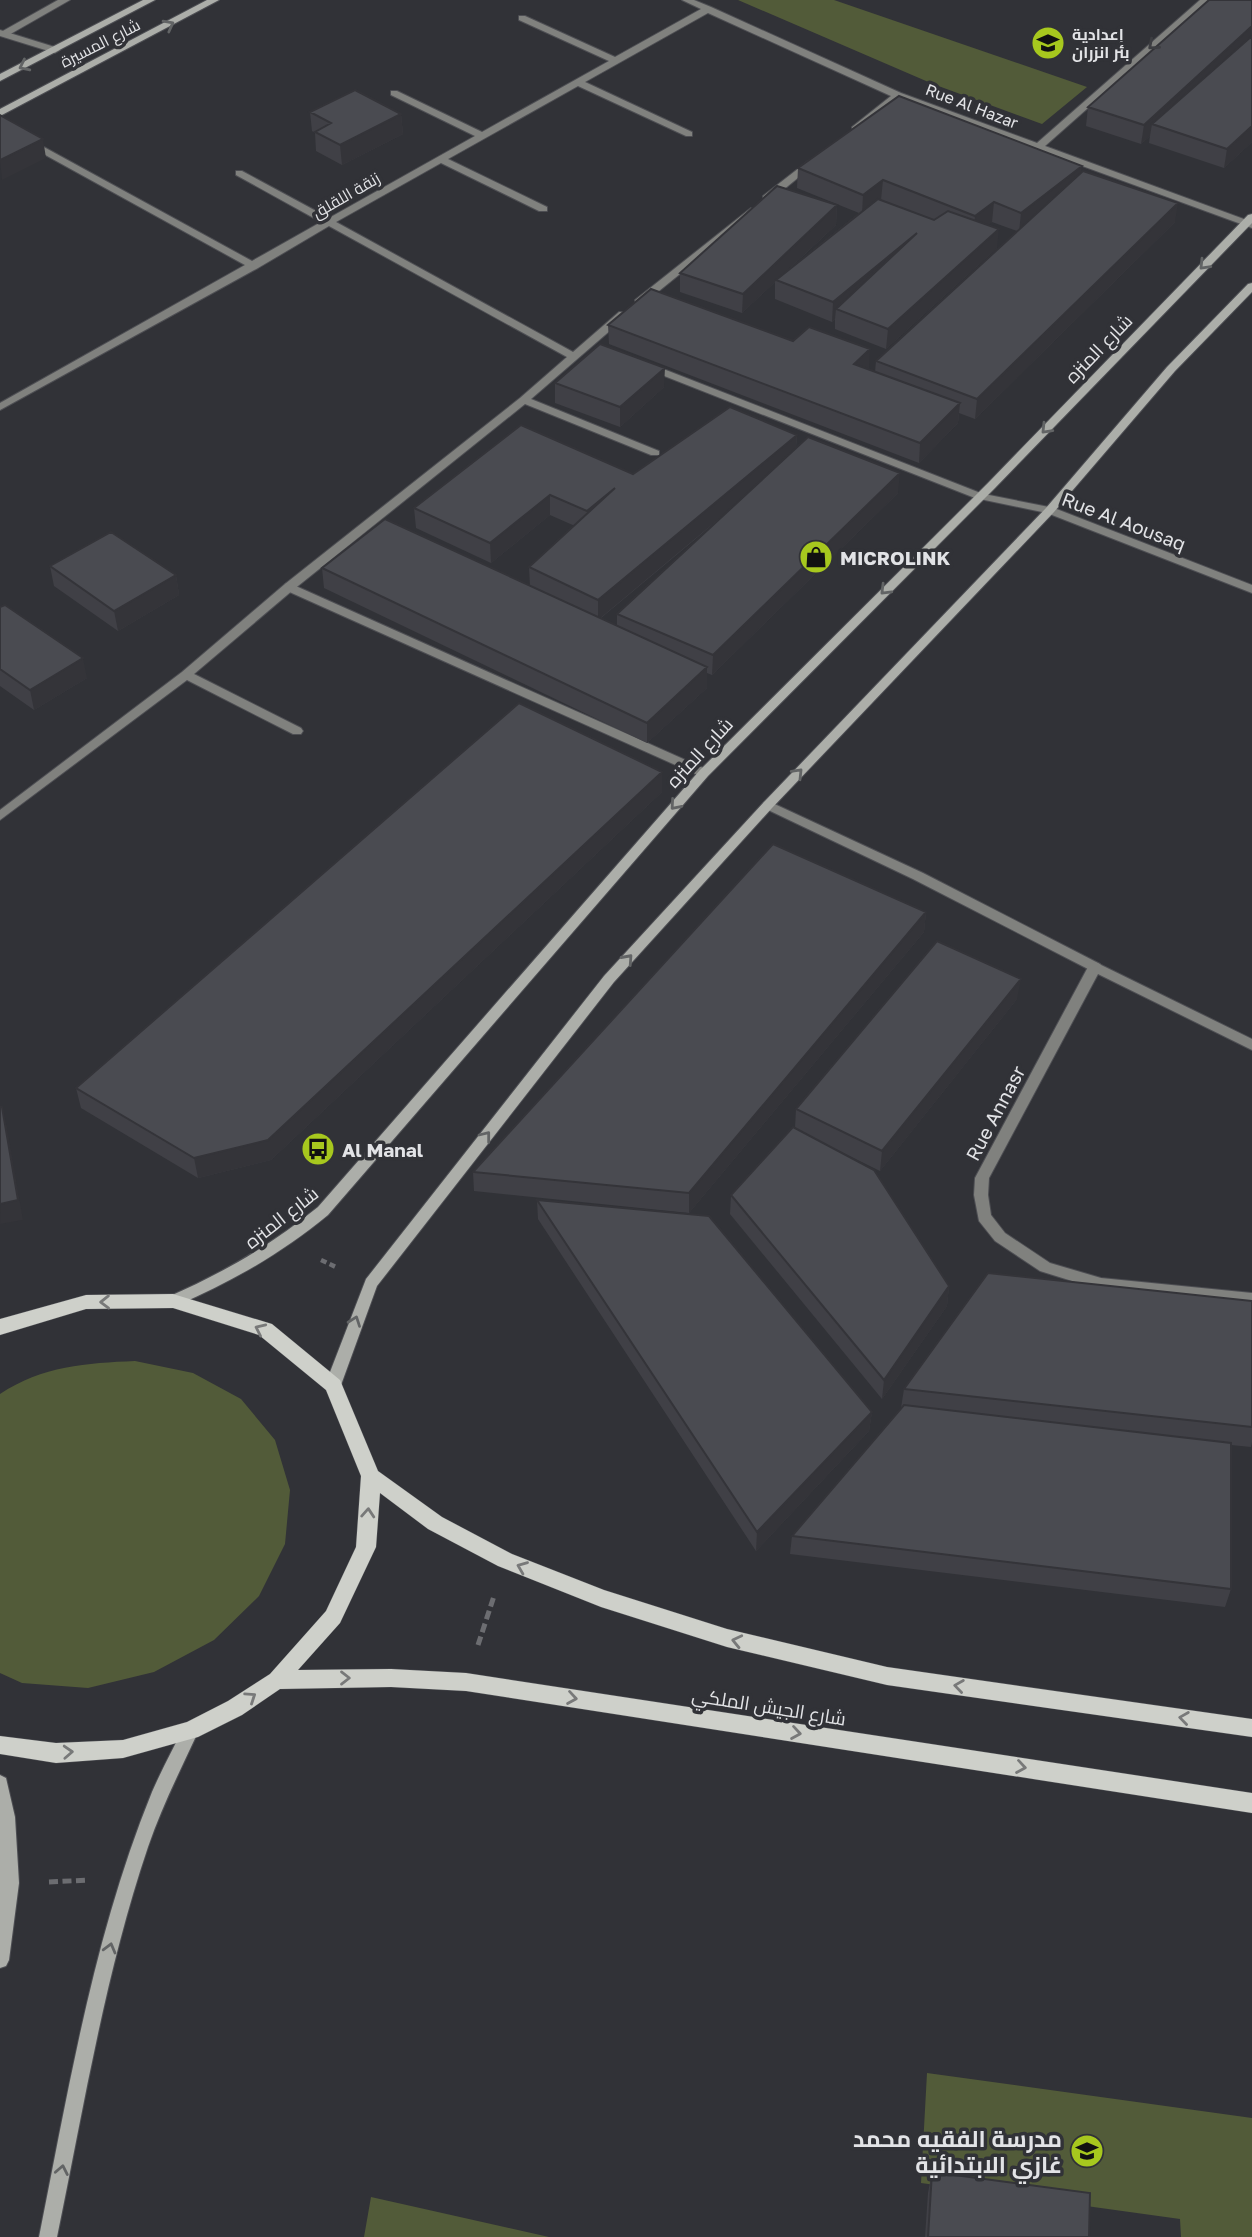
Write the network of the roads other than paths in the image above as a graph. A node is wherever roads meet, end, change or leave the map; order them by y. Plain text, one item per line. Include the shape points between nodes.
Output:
1 (65, 0) edge
2 (149, 0) edge
3 (214, 0) edge
4 (687, 0) edge
5 (1205, 0) edge
6 (708, 9) junction
7 (522, 18) dead end
8 (2, 34) edge
9 (55, 50) junction
10 (614, 60) junction
11 (0, 78) edge
12 (578, 82) junction
13 (394, 93) dead end
14 (898, 95) junction
15 (0, 113) edge
16 (0, 126) edge
17 (690, 134) dead end
18 (480, 135) junction
19 (844, 137) edge
20 (1038, 148) junction
21 (822, 154) edge
22 (440, 159) junction
23 (239, 173) dead end
24 (543, 209) dead end
25 (1250, 222) edge
26 (330, 223) junction
27 (254, 266) junction
28 (1252, 286) edge
29 (588, 342) junction
30 (601, 348) edge
31 (573, 356) junction
32 (640, 363) edge
33 (524, 400) junction
34 (0, 407) edge
35 (655, 453) dead end
36 (979, 496) junction
37 (1050, 510) junction
38 (289, 587) junction
39 (1252, 589) edge
40 (186, 675) junction
41 (297, 731) dead end
42 (704, 773) junction
43 (768, 805) junction
44 (0, 816) edge
45 (1095, 967) junction
46 (1252, 1045) edge
47 (1252, 1299) edge
48 (173, 1301) junction
49 (0, 1327) edge
50 (333, 1385) junction
51 (371, 1476) junction
52 (277, 1680) junction
53 (1252, 1728) edge
54 (191, 1730) junction
55 (0, 1745) edge
56 (0, 1783) edge
57 (1252, 1803) edge
58 (0, 1960) edge
59 (48, 2237) edge

1 - 8 street
2 - 9 street, شارع المسيرة
15 -> 3 street, شارع المسيرة
4 - 6 street, Rue Al Hazar
5 -> 20 street
6 - 10 street, زنقة اللقلق
6 - 14 street, Rue Al Hazar
7 - 10 street
8 - 9 street
9 -> 11 street, شارع المسيرة
10 - 12 street, زنقة اللقلق
12 - 17 street
12 - 18 street, زنقة اللقلق
13 - 18 street
14 - 19 street
14 - 20 street, Rue Al Hazar
16 - 27 street
18 - 22 street, زنقة اللقلق
20 - 25 street, Rue Al Hazar
21 - 29 street
22 - 24 street
22 - 26 street, زنقة اللقلق
23 - 26 street
25 -> 36 street, شارع المنزه
26 - 27 street, زنقة اللقلق
26 - 31 street
27 - 34 street, زنقة اللقلق
28 - 37 street via 1171,369
29 - 30 street
29 - 31 street
31 - 33 street
32 - 36 street, Rue Al Aousaq
33 - 35 street
33 - 38 street
36 - 37 street, Rue Al Aousaq
36 -> 42 street, شارع المنزه
37 - 39 street, Rue Al Aousaq
43 -> 37 street
38 - 40 street
38 - 42 street
40 - 41 street
40 - 44 street
42 -> 48 street, شارع المنزه via 323,1211 285,1243 228,1278
43 - 45 street
50 -> 43 street via 371,1283 609,979
45 - 46 street
45 - 47 street, Rue Annasr via 990,1159 982,1178 985,1217 1000,1237 1020,1252 1071,1277
48 -> 49 main road via 86,1302
50 -> 48 main road via 265,1329
50 - 51 main road
52 -> 51 main road via 333,1617 366,1547
53 -> 51 main road via 887,1676 727,1638 601,1598 505,1560 435,1523
54 -> 52 main road
52 -> 57 main road, شارع الجيش الملكي via 466,1682
55 -> 54 main road via 56,1753 123,1749
59 -> 54 street via 98,1993 130,1879 161,1792
56 - 58 street via 10,1883

